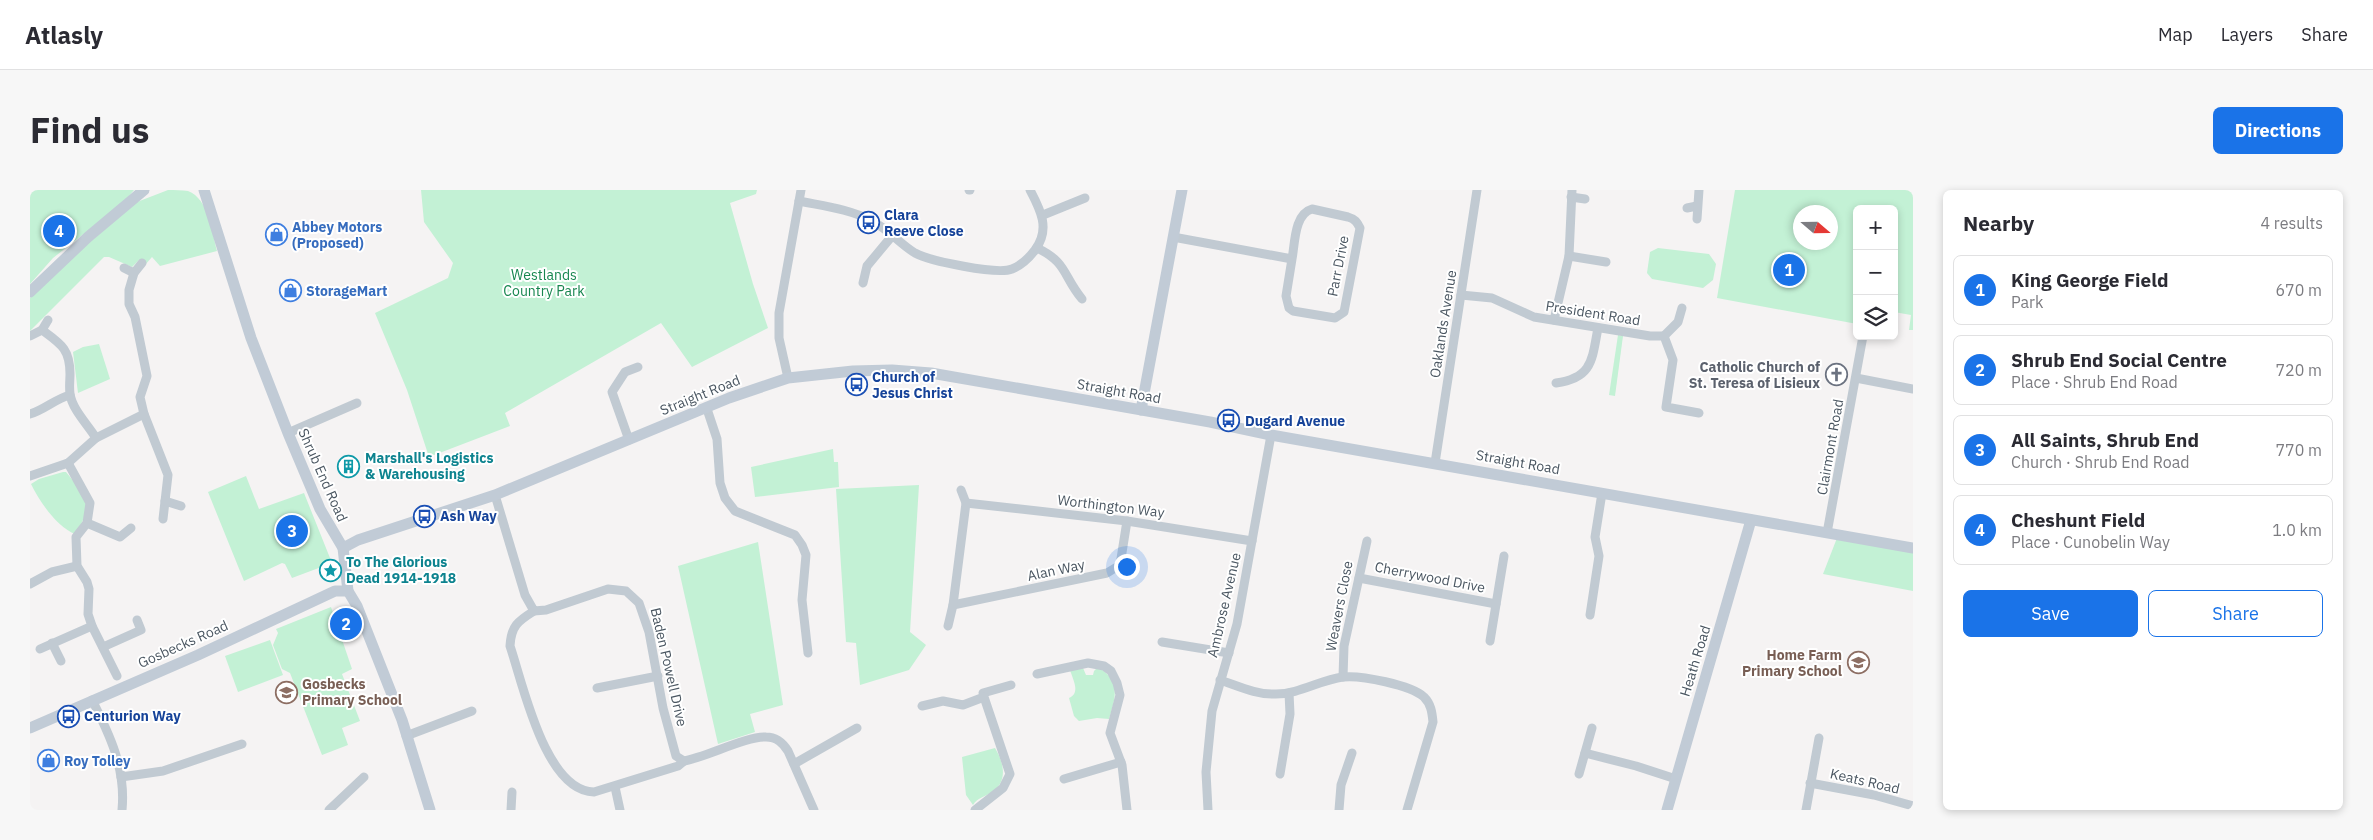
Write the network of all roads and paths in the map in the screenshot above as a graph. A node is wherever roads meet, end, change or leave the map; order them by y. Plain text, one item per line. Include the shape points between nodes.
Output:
1 (152, 190) edge
2 (194, 190) edge
3 (204, 190) edge
4 (800, 190) edge
5 (1030, 190) edge
6 (1182, 190) edge
7 (1477, 190) edge
8 (1699, 190) edge
9 (142, 192) edge
10 (1572, 194) edge
11 (1085, 198) dead end
12 (1584, 199) dead end
13 (799, 200) junction
14 (210, 206) junction
15 (1697, 206) junction
16 (1687, 208) dead end
17 (1043, 215) junction
18 (1697, 219) dead end
19 (892, 236) junction
20 (1173, 237) junction
21 (1037, 248) junction
22 (1569, 256) junction
23 (1292, 259) junction
24 (1606, 262) dead end
25 (142, 263) dead end
26 (124, 268) dead end
27 (134, 274) junction
28 (863, 283) dead end
29 (30, 292) edge
30 (1461, 295) junction
31 (1082, 299) dead end
32 (1682, 308) dead end
33 (48, 320) dead end
34 (1554, 320) junction
35 (1598, 328) junction
36 (42, 330) junction
37 (30, 336) edge
38 (1664, 336) junction
39 (1862, 340) edge
40 (638, 367) dead end
41 (788, 378) junction
42 (1856, 378) junction
43 (1556, 383) dead end
44 (1913, 389) edge
45 (70, 395) junction
46 (356, 403) dead end
47 (707, 408) junction
48 (1141, 410) junction
49 (1699, 413) dead end
50 (30, 414) edge
51 (144, 414) junction
52 (288, 433) junction
53 (1272, 435) junction
54 (96, 438) junction
55 (628, 440) junction
56 (68, 463) junction
57 (1435, 463) junction
58 (30, 476) edge
59 (961, 490) dead end
60 (1602, 493) junction
61 (495, 495) junction
62 (165, 501) junction
63 (966, 503) junction
64 (181, 506) dead end
65 (163, 519) dead end
66 (1751, 520) junction
67 (1127, 521) junction
68 (87, 523) junction
69 (131, 528) dead end
70 (1827, 532) junction
71 (1252, 541) junction
72 (1367, 541) dead end
73 (343, 548) junction
74 (1913, 548) edge
75 (1504, 556) dead end
76 (77, 566) junction
77 (1359, 578) junction
78 (30, 584) edge
79 (348, 591) junction
80 (1496, 604) junction
81 (953, 605) junction
82 (534, 611) junction
83 (1590, 615) dead end
84 (137, 620) dead end
85 (92, 626) junction
86 (948, 626) dead end
87 (1490, 641) dead end
88 (1162, 642) dead end
89 (52, 643) junction
90 (103, 647) junction
91 (40, 649) dead end
92 (1229, 653) junction
93 (808, 654) dead end
94 (61, 661) dead end
95 (1038, 674) dead end
96 (117, 676) dead end
97 (658, 676) junction
98 (1343, 677) junction
99 (1220, 680) junction
100 (1011, 685) dead end
101 (597, 688) dead end
102 (983, 692) junction
103 (1289, 693) junction
104 (92, 700) junction
105 (922, 706) dead end
106 (472, 711) dead end
107 (30, 728) edge
108 (857, 728) dead end
109 (1592, 728) dead end
110 (406, 736) junction
111 (1818, 738) dead end
112 (242, 744) dead end
113 (1352, 753) dead end
114 (1584, 753) junction
115 (684, 761) junction
116 (1121, 762) junction
117 (794, 764) junction
118 (1280, 774) dead end
119 (1579, 774) dead end
120 (121, 777) junction
121 (364, 777) dead end
122 (1064, 779) dead end
123 (1676, 780) junction
124 (1810, 783) junction
125 (615, 787) junction
126 (512, 792) dead end
127 (1913, 806) edge
128 (122, 810) edge
129 (329, 810) edge
130 (430, 810) edge
131 (511, 810) edge
132 (620, 810) edge
133 (814, 810) edge
134 (975, 810) edge
135 (1127, 810) edge
136 (1208, 810) edge
137 (1339, 810) edge
138 (1407, 810) edge
139 (1666, 810) edge
140 (1806, 810) edge

1 - 9 street
2 - 14 street, Shrub End Road
3 - 14 street, Shrub End Road
4 - 13 street
5 - 17 street
6 - 20 street
7 - 30 street, Oaklands Avenue
8 - 15 street
9 - 29 street via 88,236
10 - 12 street
10 - 22 street
11 - 17 street
13 - 19 street via 861,216
13 - 41 street via 779,312 780,338
14 - 52 street, Shrub End Road via 251,338
15 - 16 street
15 - 18 street
17 - 21 street
19 - 21 street via 917,254 997,271 1011,269 1026,261
19 - 28 street via 867,266
20 - 23 street
20 - 48 street
21 - 31 street via 1053,256
22 - 24 street
22 - 34 street
23 - 23 street, Parr Drive via 1300,219 1307,211 1348,217 1358,223 1360,228 1344,312 1340,317 1302,313 1289,308 1286,296
25 - 27 street
26 - 27 street
27 - 51 street via 129,304 147,376 140,397
30 - 34 street, President Road via 1492,298 1534,317
30 - 57 street, Oaklands Avenue
32 - 38 street via 1678,322
33 - 36 street
34 - 35 street, President Road
35 - 38 street, President Road
35 - 43 street via 1593,355 1583,373 1574,380
36 - 37 street
36 - 45 street via 63,345 68,354
38 - 49 street via 1673,360 1666,407
39 - 42 street, Clairmont Road
40 - 55 street via 625,372 612,392
41 - 47 street, Straight Road
41 - 48 street, Straight Road via 853,371 931,373
42 - 44 street
42 - 70 street, Clairmont Road
45 - 50 street
45 - 54 street
46 - 52 street
47 - 55 street, Straight Road
47 - 93 street via 717,439 724,498 735,511 795,535 802,545 806,555 802,600
48 - 53 street, Straight Road
51 - 54 street
51 - 62 street via 168,475
52 - 73 street, Shrub End Road via 320,509
53 - 57 street, Straight Road
53 - 71 street, Ambrose Avenue
54 - 56 street
55 - 61 street, Straight Road
56 - 58 street
56 - 68 street via 90,503
57 - 60 street, Straight Road
59 - 63 street
60 - 66 street, Straight Road
60 - 83 street via 1595,537 1599,556
61 - 73 street, Straight Road via 358,540
61 - 82 street via 525,594
62 - 64 street
62 - 65 street
63 - 67 street, Worthington Way
63 - 81 street
66 - 70 street, Straight Road
66 - 123 street, Heath Road
67 - 71 street, Worthington Way
67 - 81 street, Alan Way via 1120,565 1107,573
68 - 69 street via 120,542
68 - 76 street via 76,537
70 - 74 street, Straight Road
71 - 92 street, Ambrose Avenue
72 - 77 street, Weavers Close
73 - 79 street, Shrub End Road
75 - 80 street, Cherrywood Drive
76 - 78 street via 52,572
76 - 85 street via 87,582 88,614
77 - 80 street, Cherrywood Drive
77 - 98 street, Weavers Close via 1344,646
79 - 104 street, Gosbecks Road via 335,591
79 - 110 street, Shrub End Road via 358,606
80 - 87 street, Cherrywood Drive
81 - 86 street
82 - 97 street, Baden Powell Drive via 608,589 626,591 640,603
82 - 125 street via 519,620 511,632 510,646 545,750 569,782 584,792
84 - 90 street via 143,634
85 - 89 street
85 - 90 street
88 - 92 street
89 - 91 street
89 - 94 street
90 - 96 street
92 - 99 street, Ambrose Avenue
95 - 116 street via 1088,663 1111,671 1120,695 1110,734
97 - 101 street
97 - 115 street, Baden Powell Drive via 676,756
98 - 103 street
98 - 138 street via 1365,677 1412,691 1426,699 1432,710 1433,722
99 - 103 street via 1261,693
99 - 136 street, Ambrose Avenue via 1207,744
100 - 102 street
102 - 105 street via 963,705 943,701
102 - 134 street via 1010,774 1003,788
103 - 118 street via 1290,714
104 - 107 street, Gosbecks Road
104 - 120 street via 115,748
106 - 110 street
108 - 117 street
109 - 114 street
110 - 130 street, Shrub End Road
111 - 124 street
112 - 120 street via 163,771
113 - 137 street via 1341,785
114 - 119 street
114 - 123 street
115 - 117 street via 766,737 782,742
115 - 125 street via 678,766
116 - 122 street
116 - 135 street
117 - 133 street
120 - 128 street
121 - 129 street
123 - 139 street, Heath Road
124 - 127 street, Keats Road
124 - 140 street
125 - 132 street
126 - 131 street

